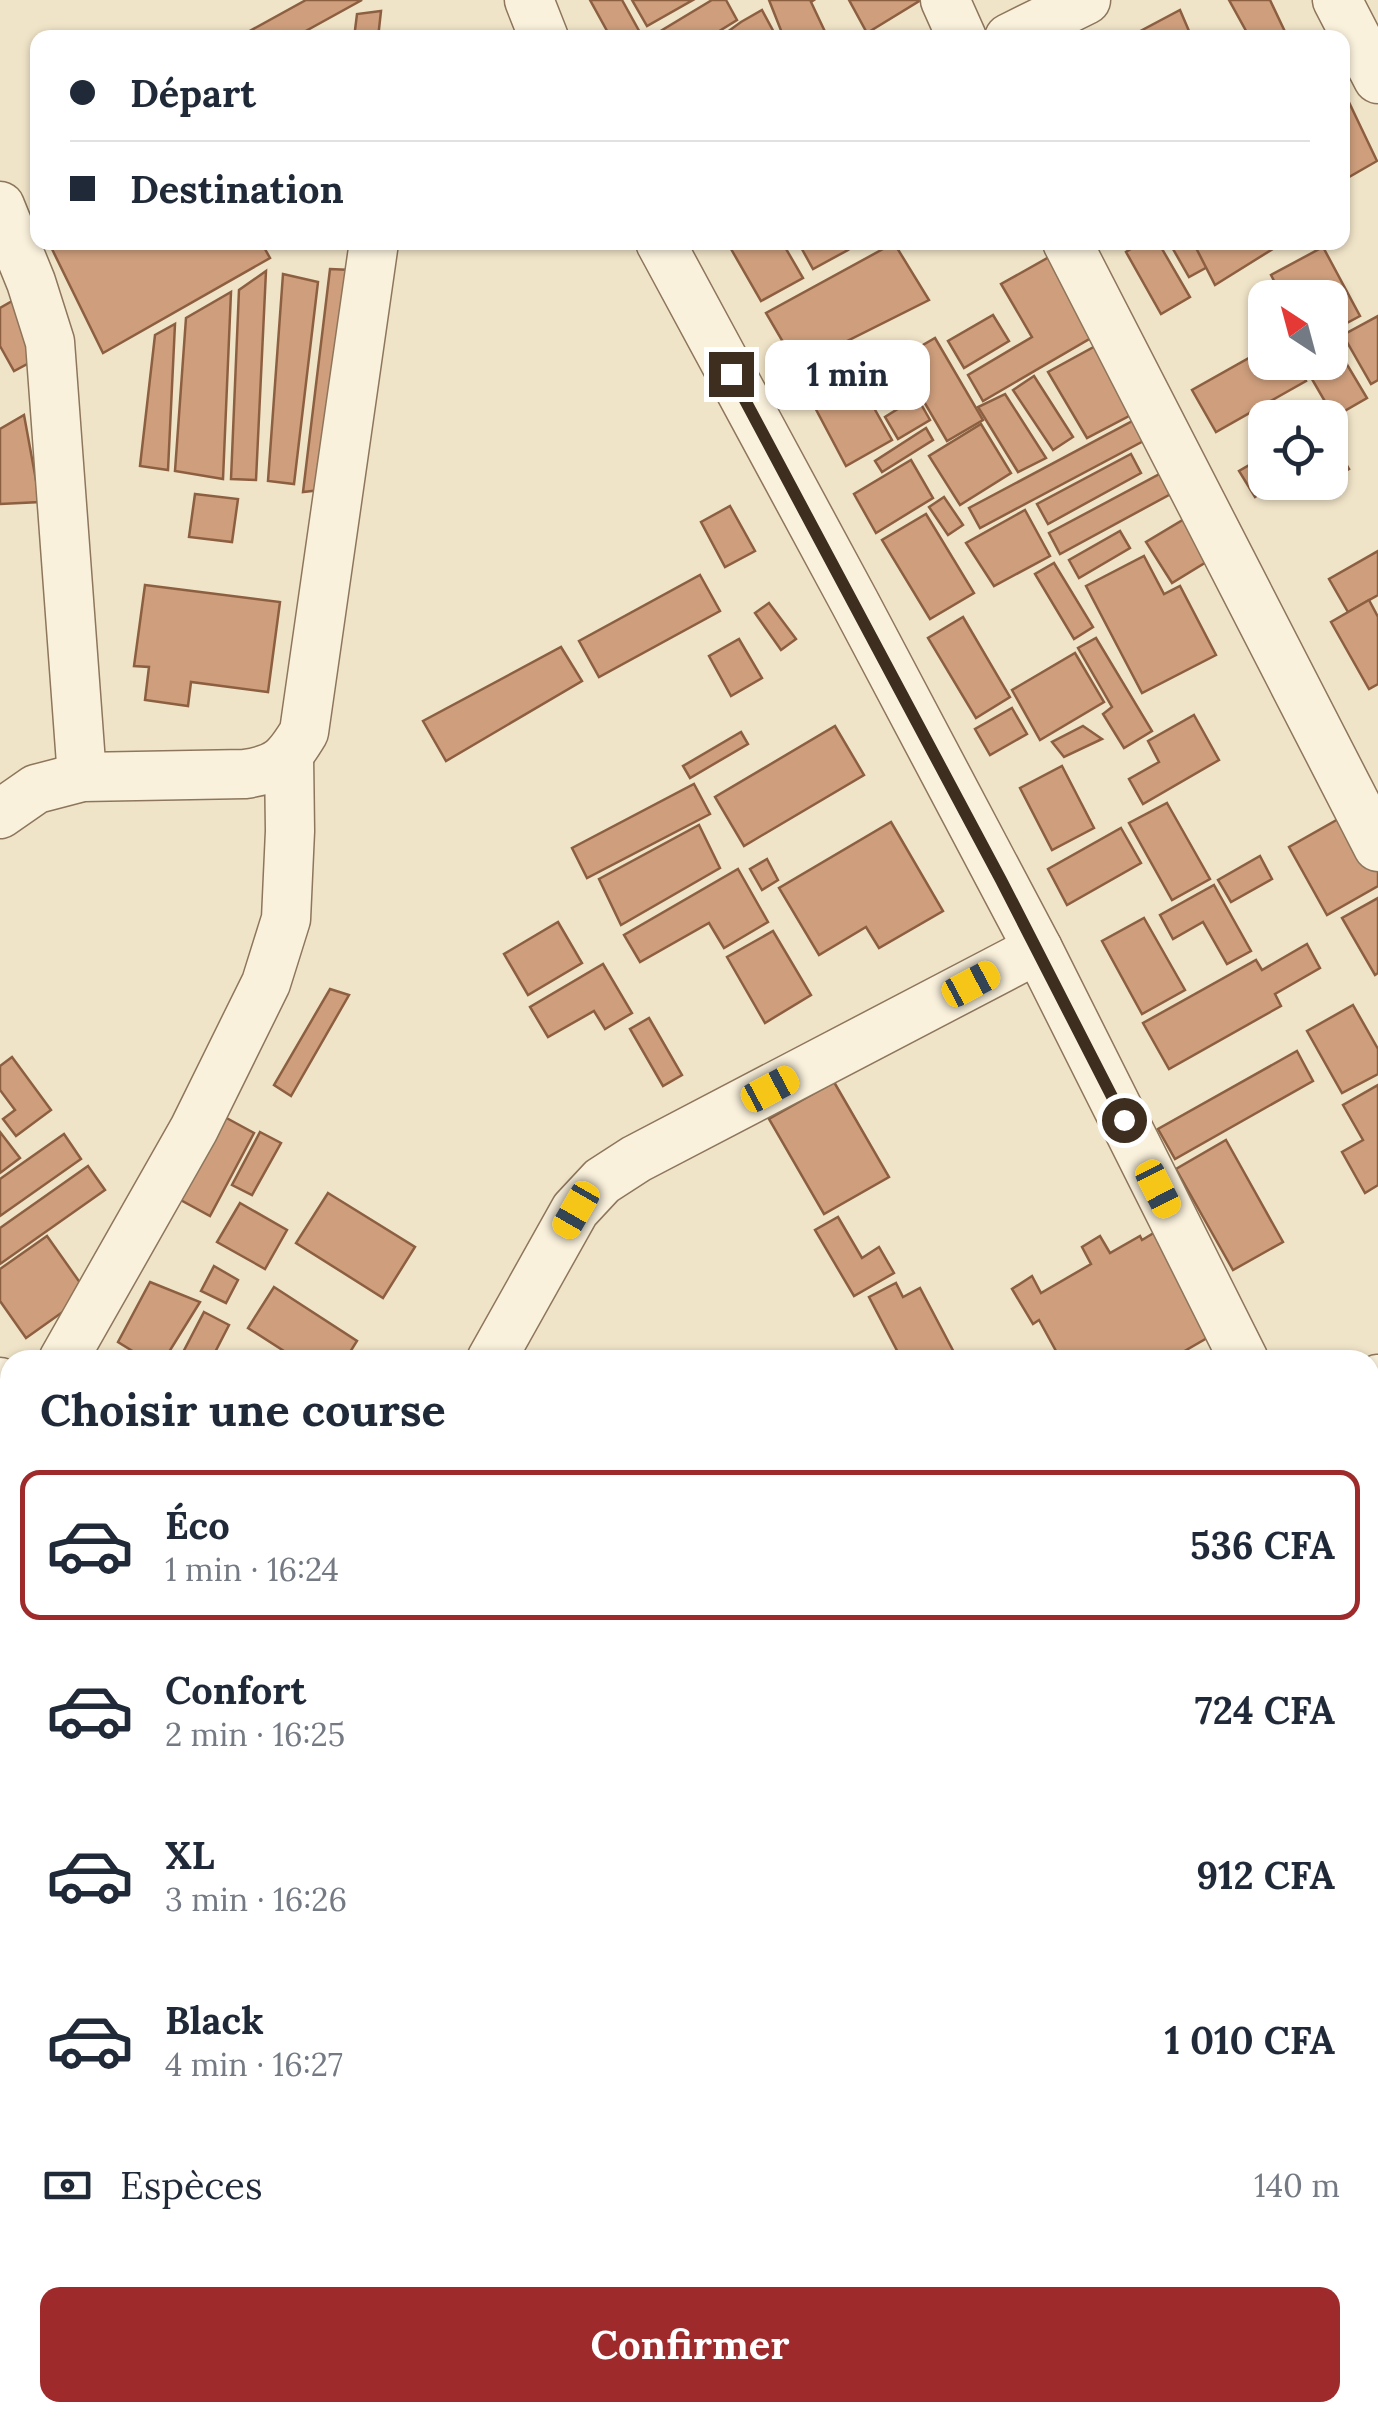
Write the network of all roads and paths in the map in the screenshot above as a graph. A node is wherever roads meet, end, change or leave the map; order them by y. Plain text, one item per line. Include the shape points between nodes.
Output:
1 (529, 0) edge
2 (944, 0) edge
3 (1086, 0) edge
4 (1337, 0) edge
5 (541, 30) edge
6 (958, 30) edge
7 (1025, 30) edge
8 (1378, 80) edge
9 (0, 206) edge
10 (373, 250) edge
11 (664, 250) edge
12 (1071, 250) edge
13 (289, 756) junction
14 (82, 777) junction
15 (0, 814) edge
16 (1378, 847) edge
17 (1038, 949) junction
18 (69, 1350) edge
19 (497, 1350) edge
20 (1239, 1350) edge

1 - 5 street
2 - 6 street
3 - 7 street
4 - 8 street
9 - 14 street via 50,342
10 - 13 street via 304,732
11 - 17 street
12 - 16 street
13 - 14 street via 268,771 245,774
13 - 18 street via 286,919 266,983 194,1129
14 - 15 street via 36,789
17 - 19 street via 602,1181 576,1210
17 - 20 street

